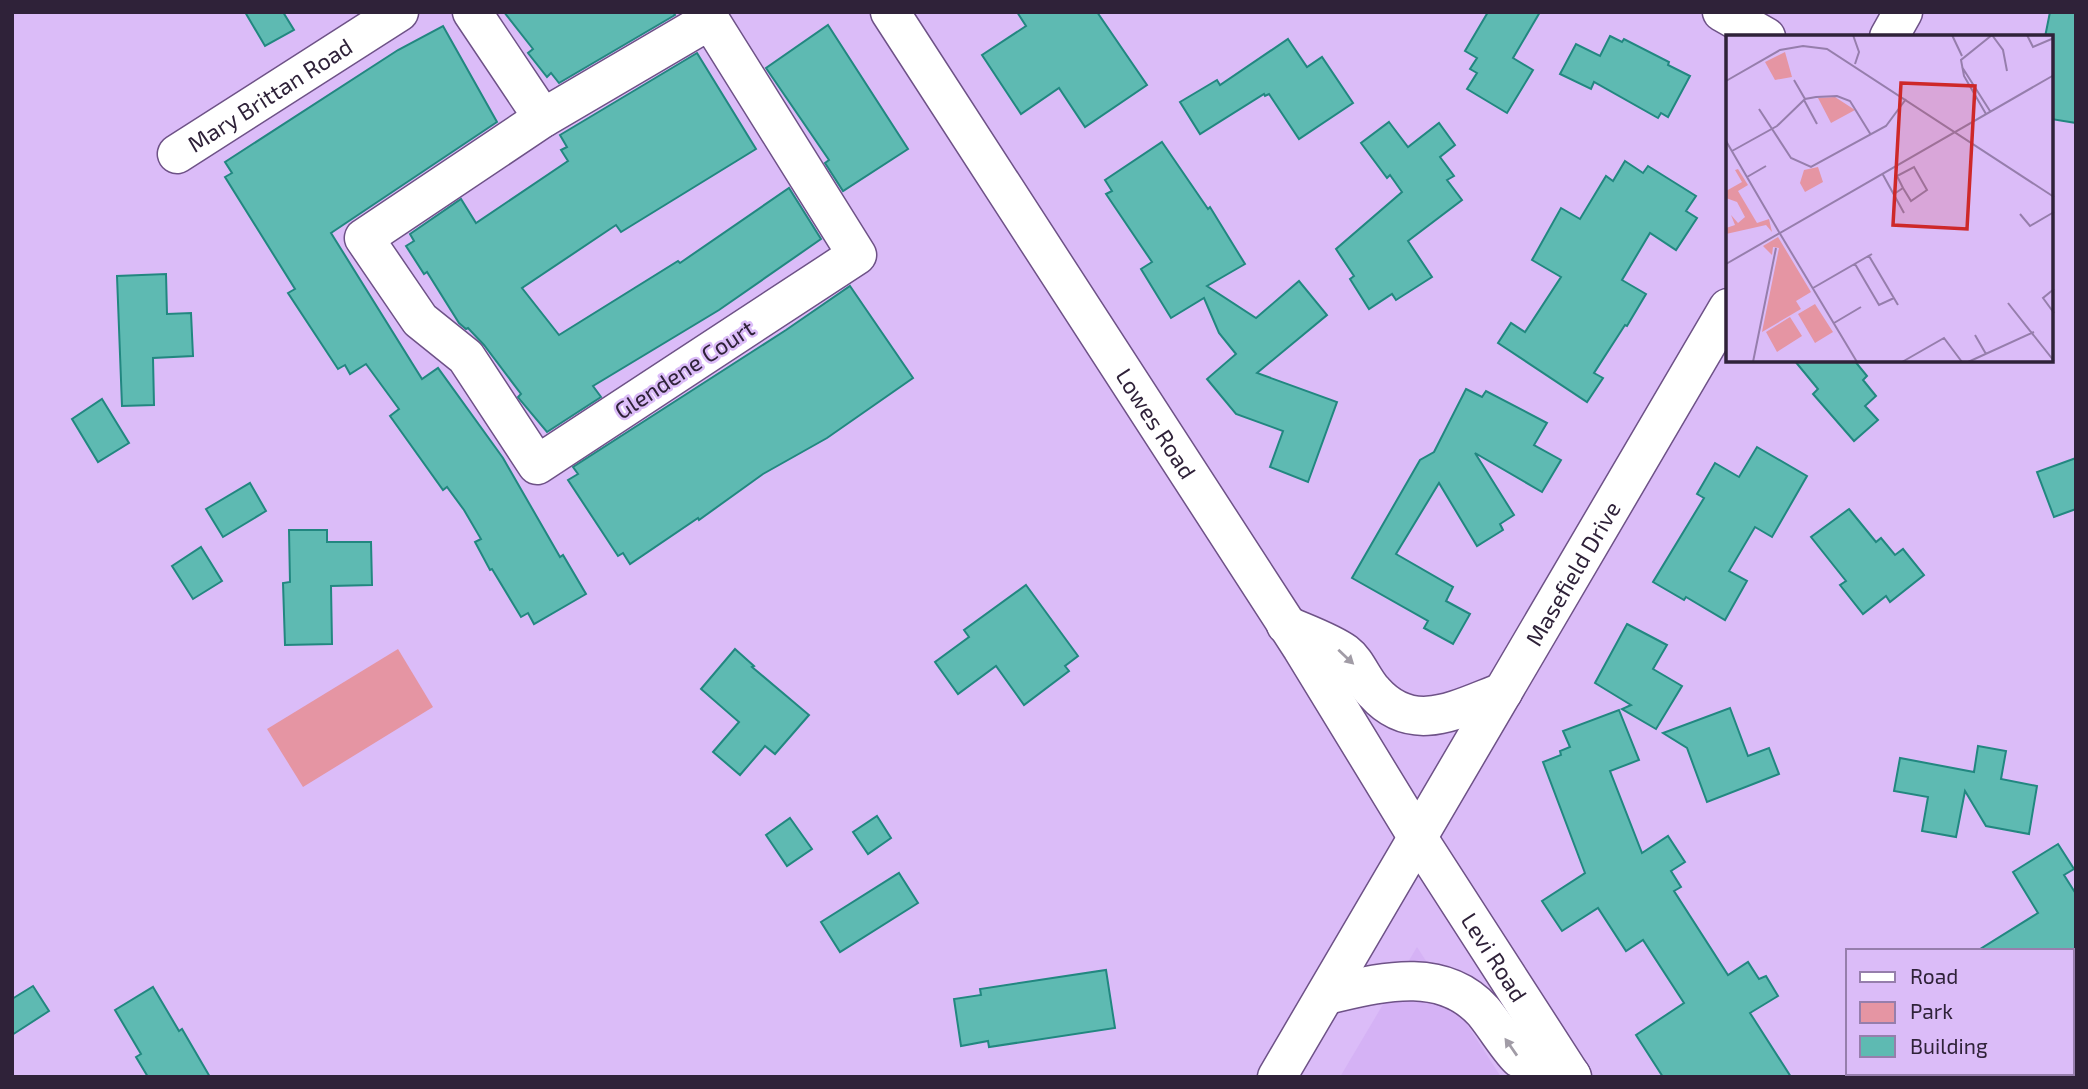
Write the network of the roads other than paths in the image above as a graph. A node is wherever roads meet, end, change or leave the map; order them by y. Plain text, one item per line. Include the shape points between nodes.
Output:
1 (399, 12) edge
2 (472, 12) edge
3 (890, 12) edge
4 (1722, 12) edge
5 (1903, 12) edge
6 (1762, 35) edge
7 (1890, 35) edge
8 (543, 118) junction
9 (177, 154) dead end
10 (1726, 310) edge
11 (1286, 625) junction
12 (1503, 692) junction
13 (1418, 838) junction
14 (1326, 995) junction
15 (1571, 1076) edge
16 (1277, 1077) edge

1 - 9 main road, Mary Brittan Road
2 - 8 main road
3 - 11 main road, Lowes Road
4 - 6 main road
5 - 7 main road
8 - 8 main road, Glendene Court via 710,20 857,255 537,465 466,357 420,320 364,238
10 - 12 main road, Masefield Drive
11 -> 12 main road via 1346,654 1373,692 1391,708 1435,717
11 - 13 main road, Lowes Road
12 - 13 main road, Masefield Drive
13 - 14 main road, Masefield Drive
13 - 15 main road, Levi Road
15 -> 14 main road via 1518,1058 1473,1000 1452,988 1415,980 1387,981
14 - 16 main road, Masefield Drive

